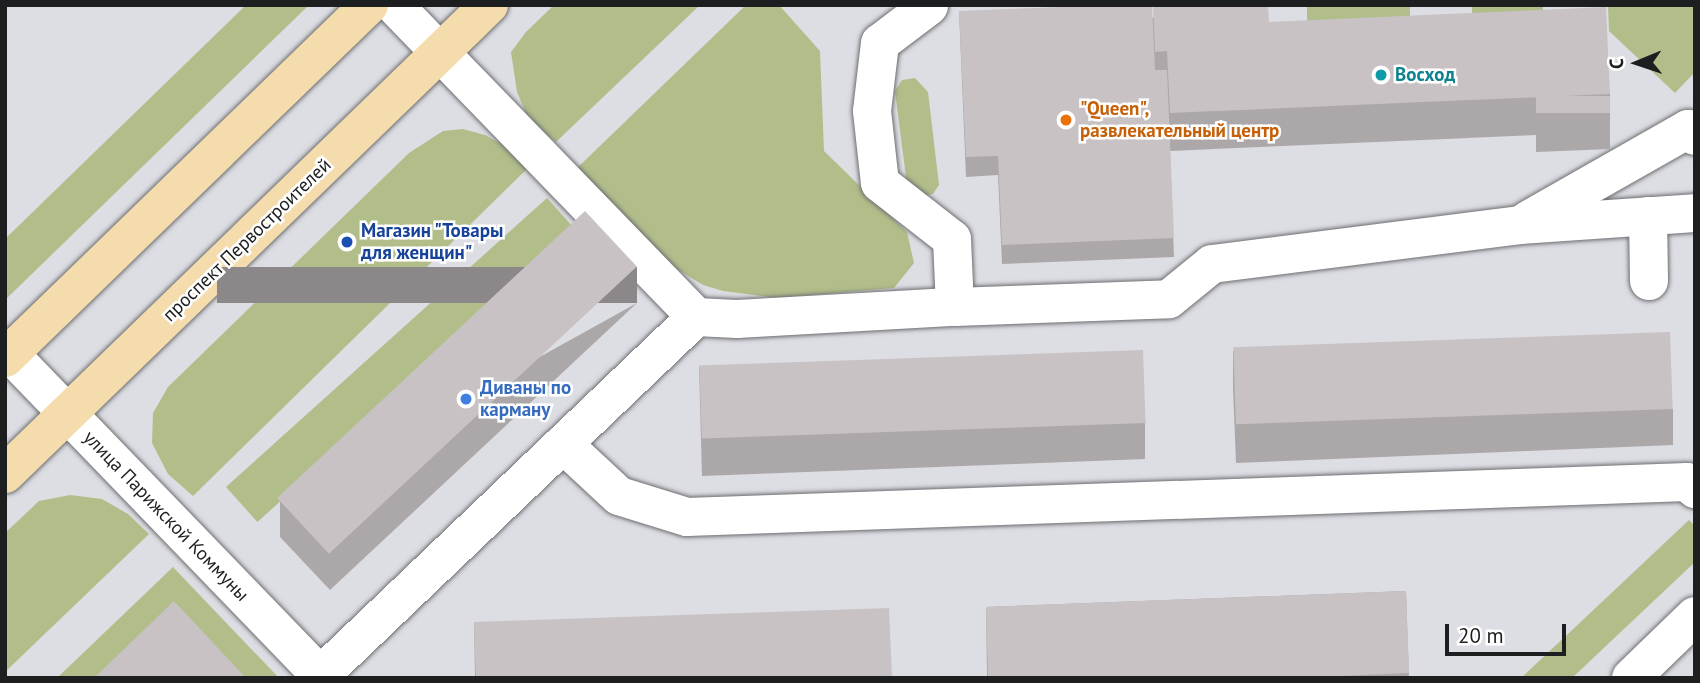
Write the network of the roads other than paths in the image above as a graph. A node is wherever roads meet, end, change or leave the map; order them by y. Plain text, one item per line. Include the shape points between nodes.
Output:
1 (369, 5) edge
2 (394, 5) edge
3 (489, 5) edge
4 (929, 6) edge
5 (441, 51) junction
6 (1695, 136) edge
7 (1695, 213) edge
8 (1648, 216) junction
9 (1520, 225) junction
10 (1649, 281) dead end
11 (955, 307) junction
12 (696, 317) junction
13 (8, 356) edge
14 (68, 414) junction
15 (562, 444) junction
16 (5, 474) edge
17 (1695, 489) edge
18 (1695, 616) edge
19 (322, 677) edge
20 (1630, 678) edge

1 - 13 main road
2 - 5 street
3 - 5 main road, проспект Первостроителей
4 - 11 street via 880,43 872,111 880,183 952,239
5 - 12 street
5 - 14 main road, проспект Первостроителей
6 - 9 street via 1688,129
7 - 8 street
8 - 9 street
8 - 10 street
9 - 11 street via 1213,264 1169,299
11 - 12 street via 737,319
12 - 15 street
13 - 14 street, улица Парижской Коммуны
14 - 16 main road, проспект Первостроителей
14 - 19 street, улица Парижской Коммуны
15 - 17 street via 619,496 687,517 1687,482
15 - 19 street
18 - 20 street

